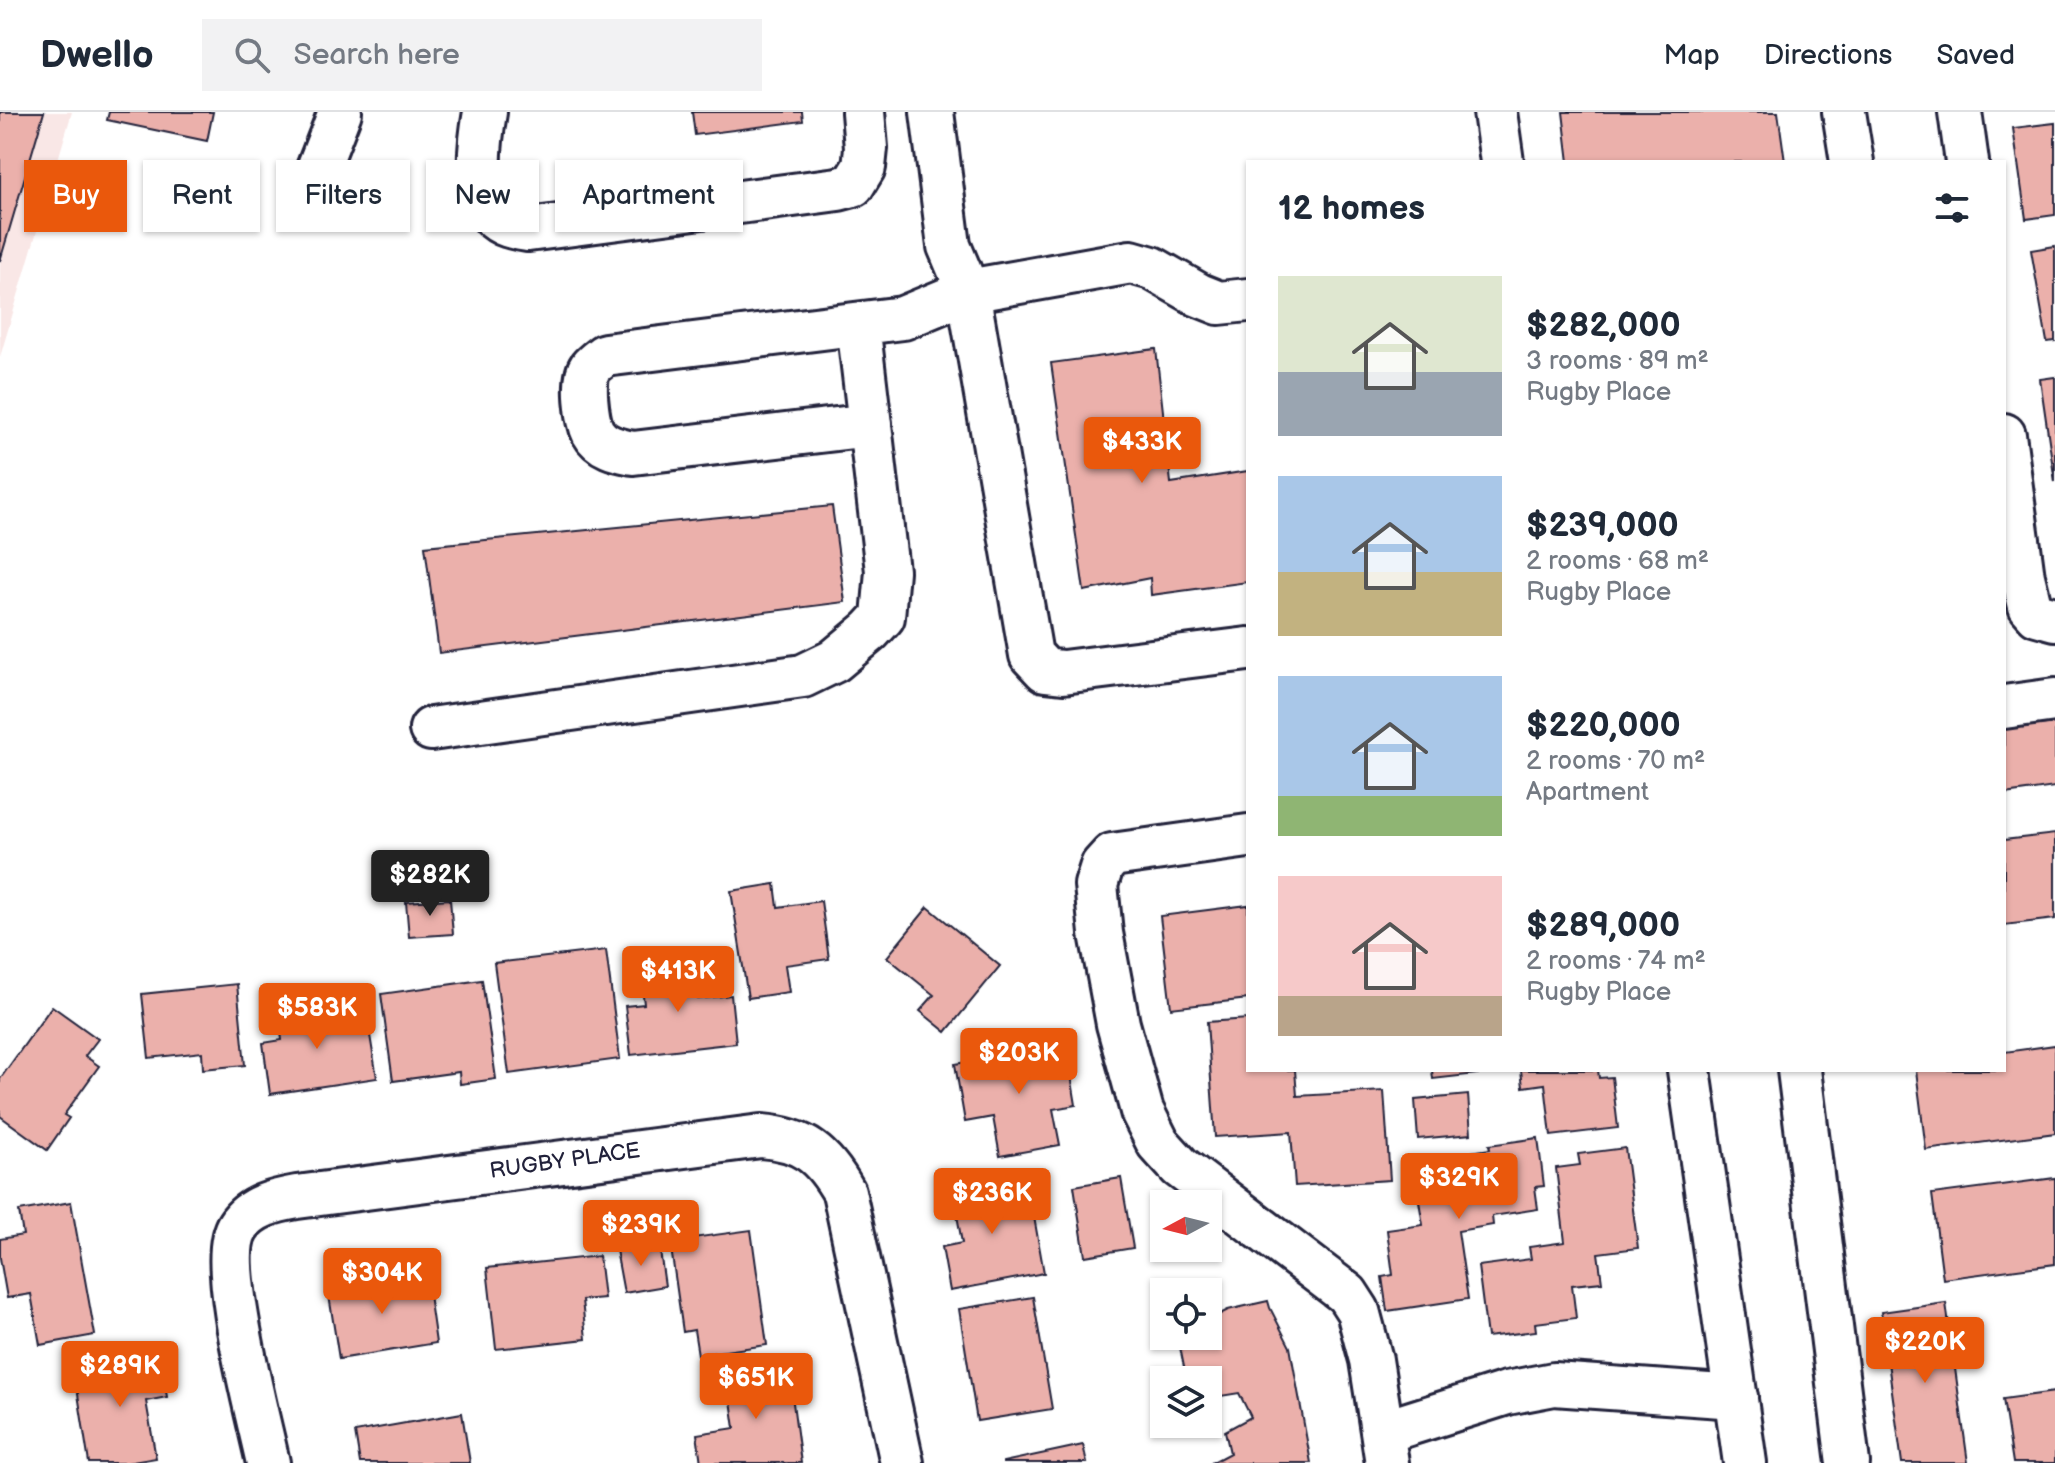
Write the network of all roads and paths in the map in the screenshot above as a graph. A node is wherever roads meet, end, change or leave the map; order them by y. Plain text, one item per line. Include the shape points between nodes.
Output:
1 (340, 112) edge
2 (485, 112) edge
3 (863, 112) edge
4 (932, 112) edge
5 (1495, 112) edge
6 (1844, 112) edge
7 (1960, 112) edge
8 (321, 160) edge
9 (1502, 160) edge
10 (1852, 160) edge
11 (1967, 160) edge
12 (968, 291) junction
13 (1246, 300) edge
14 (858, 324) junction
15 (870, 425) junction
16 (2006, 450) edge
17 (2055, 619) edge
18 (1246, 649) edge
19 (2055, 700) edge
20 (2006, 707) edge
21 (431, 729) dead end
22 (1246, 836) edge
23 (1689, 1072) edge
24 (1799, 1072) edge
25 (1736, 1397) junction
26 (1385, 1447) edge
27 (268, 1463) edge
28 (902, 1463) edge
29 (1745, 1463) edge
30 (1848, 1463) edge

1 - 8 street
2 - 3 street via 480,180 484,202 494,218 528,230 853,185 864,167
4 - 12 street via 949,246
5 - 9 street
6 - 10 street
7 - 11 street
12 - 13 street via 1131,262 1219,303
12 - 14 street via 903,318
12 - 18 street via 1031,655 1045,670 1063,672
14 - 15 street
14 - 15 street via 605,355 585,378 588,408 593,432 614,450 633,453
15 - 21 street via 887,571 883,617 834,661 803,676
16 - 17 street via 2030,606
19 - 20 street
22 - 26 street via 1112,855 1102,866 1096,885 1118,1024 1142,1111 1158,1143 1180,1167 1347,1294 1358,1311
23 - 25 street
24 - 30 street
25 - 26 street via 1554,1384 1507,1393
25 - 29 street
27 - 28 street, RUGBY PLACE via 230,1274 237,1227 254,1211 297,1197 761,1136 803,1145 832,1170 844,1192

